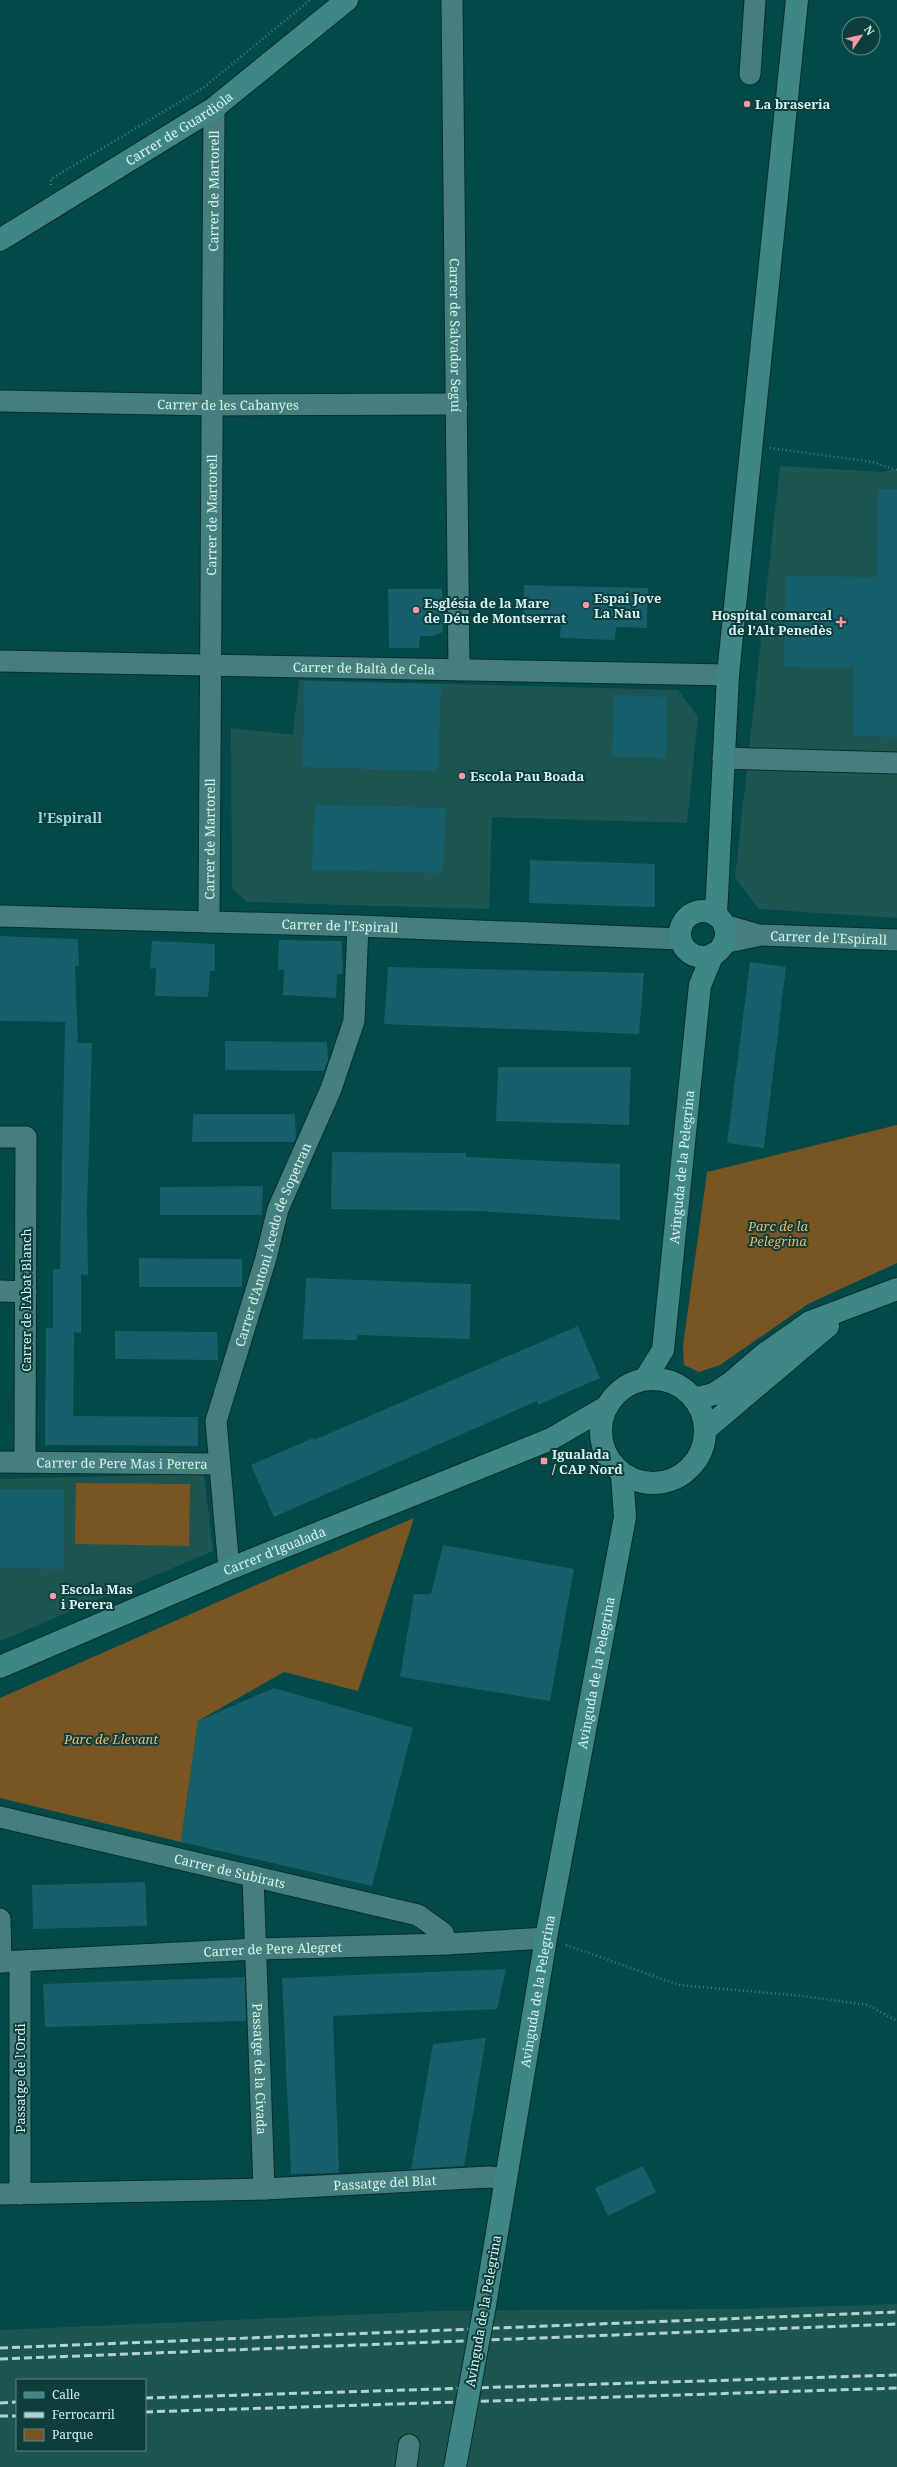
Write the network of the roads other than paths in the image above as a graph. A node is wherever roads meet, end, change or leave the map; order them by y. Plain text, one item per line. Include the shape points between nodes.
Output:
1 (347, 0) edge
2 (452, 0) edge
3 (755, 0) edge
4 (797, 0) edge
5 (750, 74) dead end
6 (214, 108) junction
7 (0, 240) edge
8 (0, 401) edge
9 (457, 404) junction
10 (212, 405) junction
11 (0, 661) edge
12 (209, 664) junction
13 (459, 670) junction
14 (728, 675) junction
15 (723, 758) junction
16 (897, 764) edge
17 (0, 916) edge
18 (209, 922) junction
19 (358, 926) junction
20 (707, 935) junction
21 (897, 940) edge
22 (0, 1136) edge
23 (897, 1289) edge
24 (0, 1291) edge
25 (26, 1292) junction
26 (860, 1304) junction
27 (663, 1350) junction
28 (645, 1379) junction
29 (676, 1384) junction
30 (694, 1399) junction
31 (606, 1407) junction
32 (705, 1430) junction
33 (600, 1437) junction
34 (551, 1439) junction
35 (0, 1462) edge
36 (25, 1462) junction
37 (219, 1464) junction
38 (622, 1474) junction
39 (651, 1484) junction
40 (625, 1517) junction
41 (229, 1569) junction
42 (0, 1667) edge
43 (0, 1817) edge
44 (253, 1876) junction
45 (0, 1919) edge
46 (546, 1938) junction
47 (447, 1944) junction
48 (257, 1949) junction
49 (7, 1962) edge
50 (506, 2179) junction
51 (264, 2190) junction
52 (10, 2194) edge
53 (409, 2445) dead end
54 (406, 2467) edge
55 (455, 2467) edge

1 - 6 street, Carrer de Guardiola
2 - 9 street, Carrer de Salvador Seguí
3 - 5 street
4 - 14 street
6 - 7 street, Carrer de Guardiola
6 - 10 street, Carrer de Martorell
8 - 10 street, Carrer de les Cabanyes
9 - 10 street, Carrer de les Cabanyes
9 - 13 street, Carrer de Salvador Seguí
10 - 12 street, Carrer de Martorell
11 - 12 street, Carrer de Baltà de Cela
12 - 13 street, Carrer de Baltà de Cela
12 - 18 street, Carrer de Martorell
13 - 14 street, Carrer de Baltà de Cela
14 - 15 street
15 - 16 street
15 - 20 street via 717,866
17 - 18 street, Carrer de l'Espirall
18 - 19 street, Carrer de l'Espirall
19 - 20 street, Carrer de l'Espirall
19 - 37 street, Carrer d'Antoni Acedo de Sopetran via 354,1021 331,1090 278,1210 266,1258 216,1421
20 - 21 street, Carrer de l'Espirall
20 - 27 street, Avinguda de la Pelegrina
22 - 25 street, Carrer de l'Abat Blanch via 26,1137
23 - 26 street
24 - 25 street
25 - 36 street, Carrer de l'Abat Blanch
26 - 30 street via 810,1322 714,1394
26 - 32 street via 816,1335
27 - 28 street, Avinguda de la Pelegrina
27 - 29 street, Avinguda de la Pelegrina
28 - 29 street, Avinguda de la Pelegrina
28 - 31 street, Avinguda de la Pelegrina via 630,1384 616,1394
29 - 30 street, Avinguda de la Pelegrina
30 - 32 street, Avinguda de la Pelegrina via 702,1414
31 - 33 street, Avinguda de la Pelegrina via 601,1421
31 - 34 street, Carrer d'Igualada
32 - 39 street, Avinguda de la Pelegrina via 703,1447 695,1462 683,1474 668,1482
33 - 34 street, Carrer d'Igualada
33 - 38 street, Avinguda de la Pelegrina via 611,1464
34 - 41 street, Carrer d'Igualada
35 - 36 street, Carrer de Pere Mas i Perera
36 - 37 street, Carrer de Pere Mas i Perera
37 - 41 street, Carrer d'Antoni Acedo de Sopetran
38 - 39 street, Avinguda de la Pelegrina via 635,1481
38 - 40 street, Avinguda de la Pelegrina
39 - 40 street, Avinguda de la Pelegrina
40 - 46 street, Avinguda de la Pelegrina
41 - 42 street, Carrer d'Igualada
43 - 44 street, Carrer de Subirats
44 - 47 street, Carrer de Subirats via 418,1915 443,1933
44 - 48 street, Passatge de la Civada
45 - 49 street, Passatge de l'Ordi
46 - 47 street, Carrer de Pere Alegret
46 - 50 street, Avinguda de la Pelegrina
47 - 48 street, Carrer de Pere Alegret
48 - 49 street, Carrer de Pere Alegret
48 - 51 street, Passatge de la Civada
49 - 52 street, Passatge de l'Ordi
50 - 51 street, Passatge del Blat via 488,2177
50 - 55 street, Avinguda de la Pelegrina, bridge
51 - 52 street, Passatge del Blat
53 - 54 street

